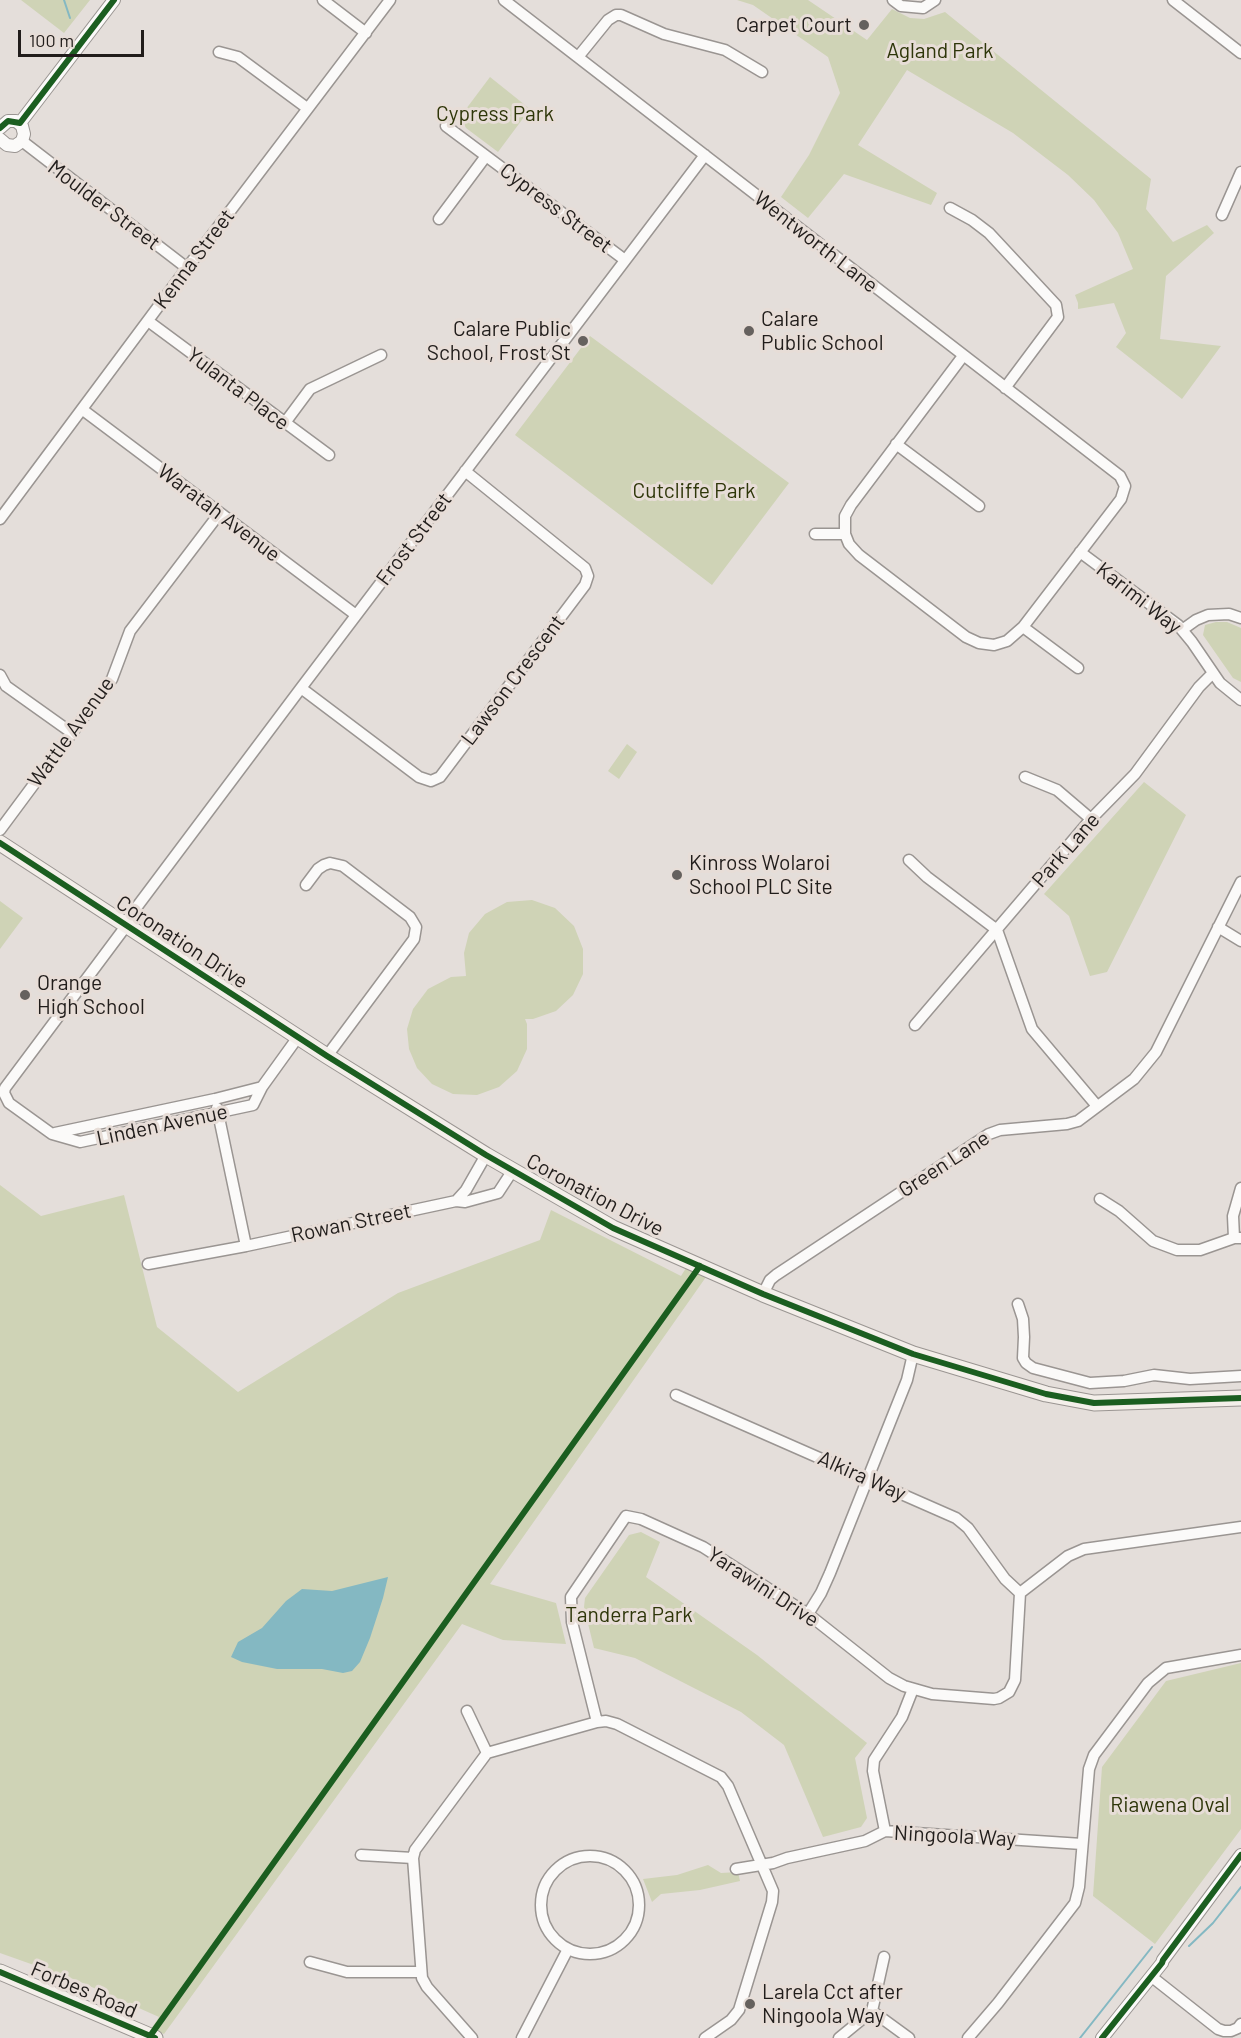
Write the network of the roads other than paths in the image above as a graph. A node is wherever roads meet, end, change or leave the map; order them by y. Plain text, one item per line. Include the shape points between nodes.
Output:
1 (114, 0) edge
2 (323, 0) edge
3 (390, 0) edge
4 (504, 0) edge
5 (893, 0) edge
6 (935, 0) edge
7 (1173, 0) edge
8 (366, 33) junction
9 (219, 52) dead end
10 (1241, 53) edge
11 (578, 57) junction
12 (762, 72) dead end
13 (307, 108) junction
14 (20, 123) junction
15 (0, 126) edge
16 (446, 126) dead end
17 (22, 141) junction
18 (1, 144) edge
19 (486, 156) junction
20 (705, 156) junction
21 (1241, 172) edge
22 (950, 208) dead end
23 (1222, 215) dead end
24 (439, 219) dead end
25 (625, 260) junction
26 (187, 268) junction
27 (148, 321) junction
28 (381, 355) dead end
29 (963, 356) junction
30 (1005, 388) junction
31 (83, 410) junction
32 (284, 424) junction
33 (896, 444) junction
34 (329, 455) dead end
35 (465, 471) junction
36 (979, 506) dead end
37 (219, 514) junction
38 (0, 519) edge
39 (815, 534) dead end
40 (845, 534) junction
41 (1080, 552) junction
42 (356, 615) junction
43 (1241, 618) edge
44 (1023, 627) junction
45 (1182, 630) junction
46 (1078, 668) dead end
47 (1212, 674) junction
48 (0, 675) edge
49 (301, 688) junction
50 (1241, 700) edge
51 (72, 733) junction
52 (1025, 777) dead end
53 (1091, 819) junction
54 (0, 830) edge
55 (0, 843) edge
56 (909, 860) dead end
57 (1241, 882) edge
58 (306, 885) dead end
59 (125, 925) junction
60 (1218, 927) junction
61 (998, 930) junction
62 (1241, 941) edge
63 (915, 1024) dead end
64 (298, 1036) junction
65 (327, 1056) junction
66 (262, 1087) junction
67 (4, 1093) joint
68 (215, 1099) junction
69 (1097, 1106) junction
70 (218, 1113) junction
71 (52, 1134) junction
72 (486, 1155) junction
73 (513, 1170) junction
74 (1241, 1188) edge
75 (1100, 1199) dead end
76 (456, 1201) junction
77 (1238, 1238) edge
78 (246, 1246) junction
79 (148, 1264) dead end
80 (763, 1294) junction
81 (1018, 1304) dead end
82 (913, 1354) junction
83 (1241, 1376) edge
84 (676, 1395) dead end
85 (1241, 1398) edge
86 (867, 1478) junction
87 (1241, 1527) edge
88 (1020, 1593) junction
89 (808, 1614) junction
90 (1241, 1655) edge
91 (913, 1689) junction
92 (467, 1711) dead end
93 (597, 1722) junction
94 (487, 1753) junction
95 (885, 1831) junction
96 (1082, 1844) junction
97 (361, 1855) dead end
98 (1241, 1855) edge
99 (413, 1858) junction
100 (761, 1865) junction
101 (736, 1869) dead end
102 (568, 1949) junction
103 (884, 1957) dead end
104 (1162, 1960) junction
105 (310, 1962) dead end
106 (0, 1972) edge
107 (421, 1972) junction
108 (1152, 1977) junction
109 (1139, 1990) junction
110 (872, 2011) junction
111 (1241, 2024) edge
112 (155, 2038) edge
113 (471, 2038) edge
114 (522, 2038) edge
115 (705, 2038) edge
116 (839, 2038) edge
117 (909, 2038) edge
118 (968, 2038) edge
119 (1102, 2038) edge

1 - 14 street
2 - 8 street
3 - 8 street, Kenna Street
4 - 11 street, Wentworth Lane
5 - 6 street via 901,6 922,8
7 - 10 street
8 - 13 street, Kenna Street
9 - 13 street via 238,57
11 - 12 street via 608,20 621,15 664,34 725,50
11 - 20 street, Wentworth Lane
13 - 26 street, Kenna Street
14 - 15 street via 12,120
14 - 17 street
16 - 19 street, Cypress Street
17 - 18 street via 15,146
17 - 26 street, Moulder Street
19 - 24 street, Cypress Street
19 - 25 street, Cypress Street
20 - 25 street, Frost Street
20 - 29 street, Wentworth Lane
21 - 23 street
22 - 30 street via 989,233 1056,305 1058,317
25 - 35 street, Frost Street
26 - 27 street, Kenna Street
27 - 31 street, Kenna Street
27 - 32 street, Yulanta Place
28 - 32 street via 310,389
29 - 30 street, Wentworth Lane
29 - 33 street
30 - 41 street, Wentworth Lane via 1123,480 1121,498
31 - 37 street, Waratah Avenue
31 - 38 street, Kenna Street
32 - 34 street, Yulanta Place
33 - 36 street
33 - 40 street via 847,510
35 - 42 street, Frost Street
35 - 49 street, Lawson Crescent via 585,568 588,576 447,768 431,781 419,777
37 - 42 street, Waratah Avenue
37 - 51 street, Wattle Avenue via 130,631 112,679
39 - 40 street
40 - 44 street via 859,555 974,641 994,645 1013,637
41 - 44 street
41 - 45 street, Karimi Way
42 - 49 street, Frost Street
43 - 45 street via 1208,615
44 - 46 street
45 - 47 street, Karimi Way
47 - 50 street, Karimi Way
47 - 53 street, Park Lane via 1135,774
48 - 51 street via 6,686
49 - 59 street, Frost Street
51 - 54 street, Wattle Avenue
52 - 53 street via 1057,790
53 - 61 street, Park Lane
55 - 59 main road, Coronation Drive
56 - 61 street
57 - 60 street, Green Lane
58 - 65 street via 324,865 343,866 410,916 416,927 414,939
59 - 64 main road, Coronation Drive
59 - 67 street, Frost Street via 7,1083
60 - 62 street
60 - 69 street, Green Lane via 1156,1052 1134,1079
61 - 63 street, Park Lane
61 - 69 street via 1032,1029
64 - 65 main road, Coronation Drive
64 - 66 street, Linden Avenue
65 - 72 main road, Coronation Drive
66 - 68 street, Linden Avenue
66 - 70 street, Linden Avenue via 253,1105
67 - 71 street, Linden Avenue via 9,1103
68 - 70 street
68 - 71 street, Linden Avenue
69 - 80 street, Green Lane via 1078,1121 1067,1124 988,1134 776,1275
70 - 71 street, Linden Avenue via 80,1142
70 - 78 street
72 - 73 main road, Coronation Drive
72 - 76 street
73 - 76 street, Rowan Street via 498,1193
73 - 80 main road, Coronation Drive via 613,1228
74 - 77 street via 1233,1216
75 - 77 street via 1153,1241 1184,1252
76 - 78 street, Rowan Street
78 - 79 street, Rowan Street
80 - 82 main road, Coronation Drive
81 - 83 street via 1023,1319 1023,1358 1033,1368 1090,1383 1154,1375 1190,1379
82 - 85 main road, Coronation Drive via 1046,1394 1094,1403
82 - 86 street via 907,1380
84 - 86 street, Alkira Way
86 - 88 street, Alkira Way via 960,1520
86 - 89 street via 822,1593
87 - 88 street via 1084,1549 1068,1556
88 - 91 street, Yarawini Drive via 1015,1680 1008,1692 994,1699
89 - 91 street, Yarawini Drive via 884,1674
89 - 93 street, Yarawini Drive via 689,1539 626,1516 571,1597 572,1622
90 - 96 street via 1166,1668 1148,1683 1094,1755 1089,1769
91 - 95 street via 902,1717 874,1760
92 - 94 street
93 - 94 street
93 - 100 street via 617,1724 721,1777
94 - 99 street via 417,1846
95 - 96 street, Ningoola Way
95 - 100 street, Ningoola Way via 865,1841
96 - 118 street via 1075,1903
97 - 99 street
98 - 104 street
99 - 107 street
100 - 101 street, Ningoola Way
100 - 115 street via 773,1896 739,2010
102 - 102 street via 554,1938 543,1919 541,1899 547,1881 574,1859 595,1857 612,1862 628,1875 637,1893 639,1906 633,1928 621,1943 606,1951 590,1954
102 - 114 street
103 - 110 street
104 - 108 street
104 - 109 street
105 - 107 street via 347,1972
106 - 112 main road, Forbes Road
107 - 113 street via 427,1987
108 - 109 street
108 - 111 street via 1218,2029 1232,2031
109 - 119 street
110 - 116 street
110 - 117 street

